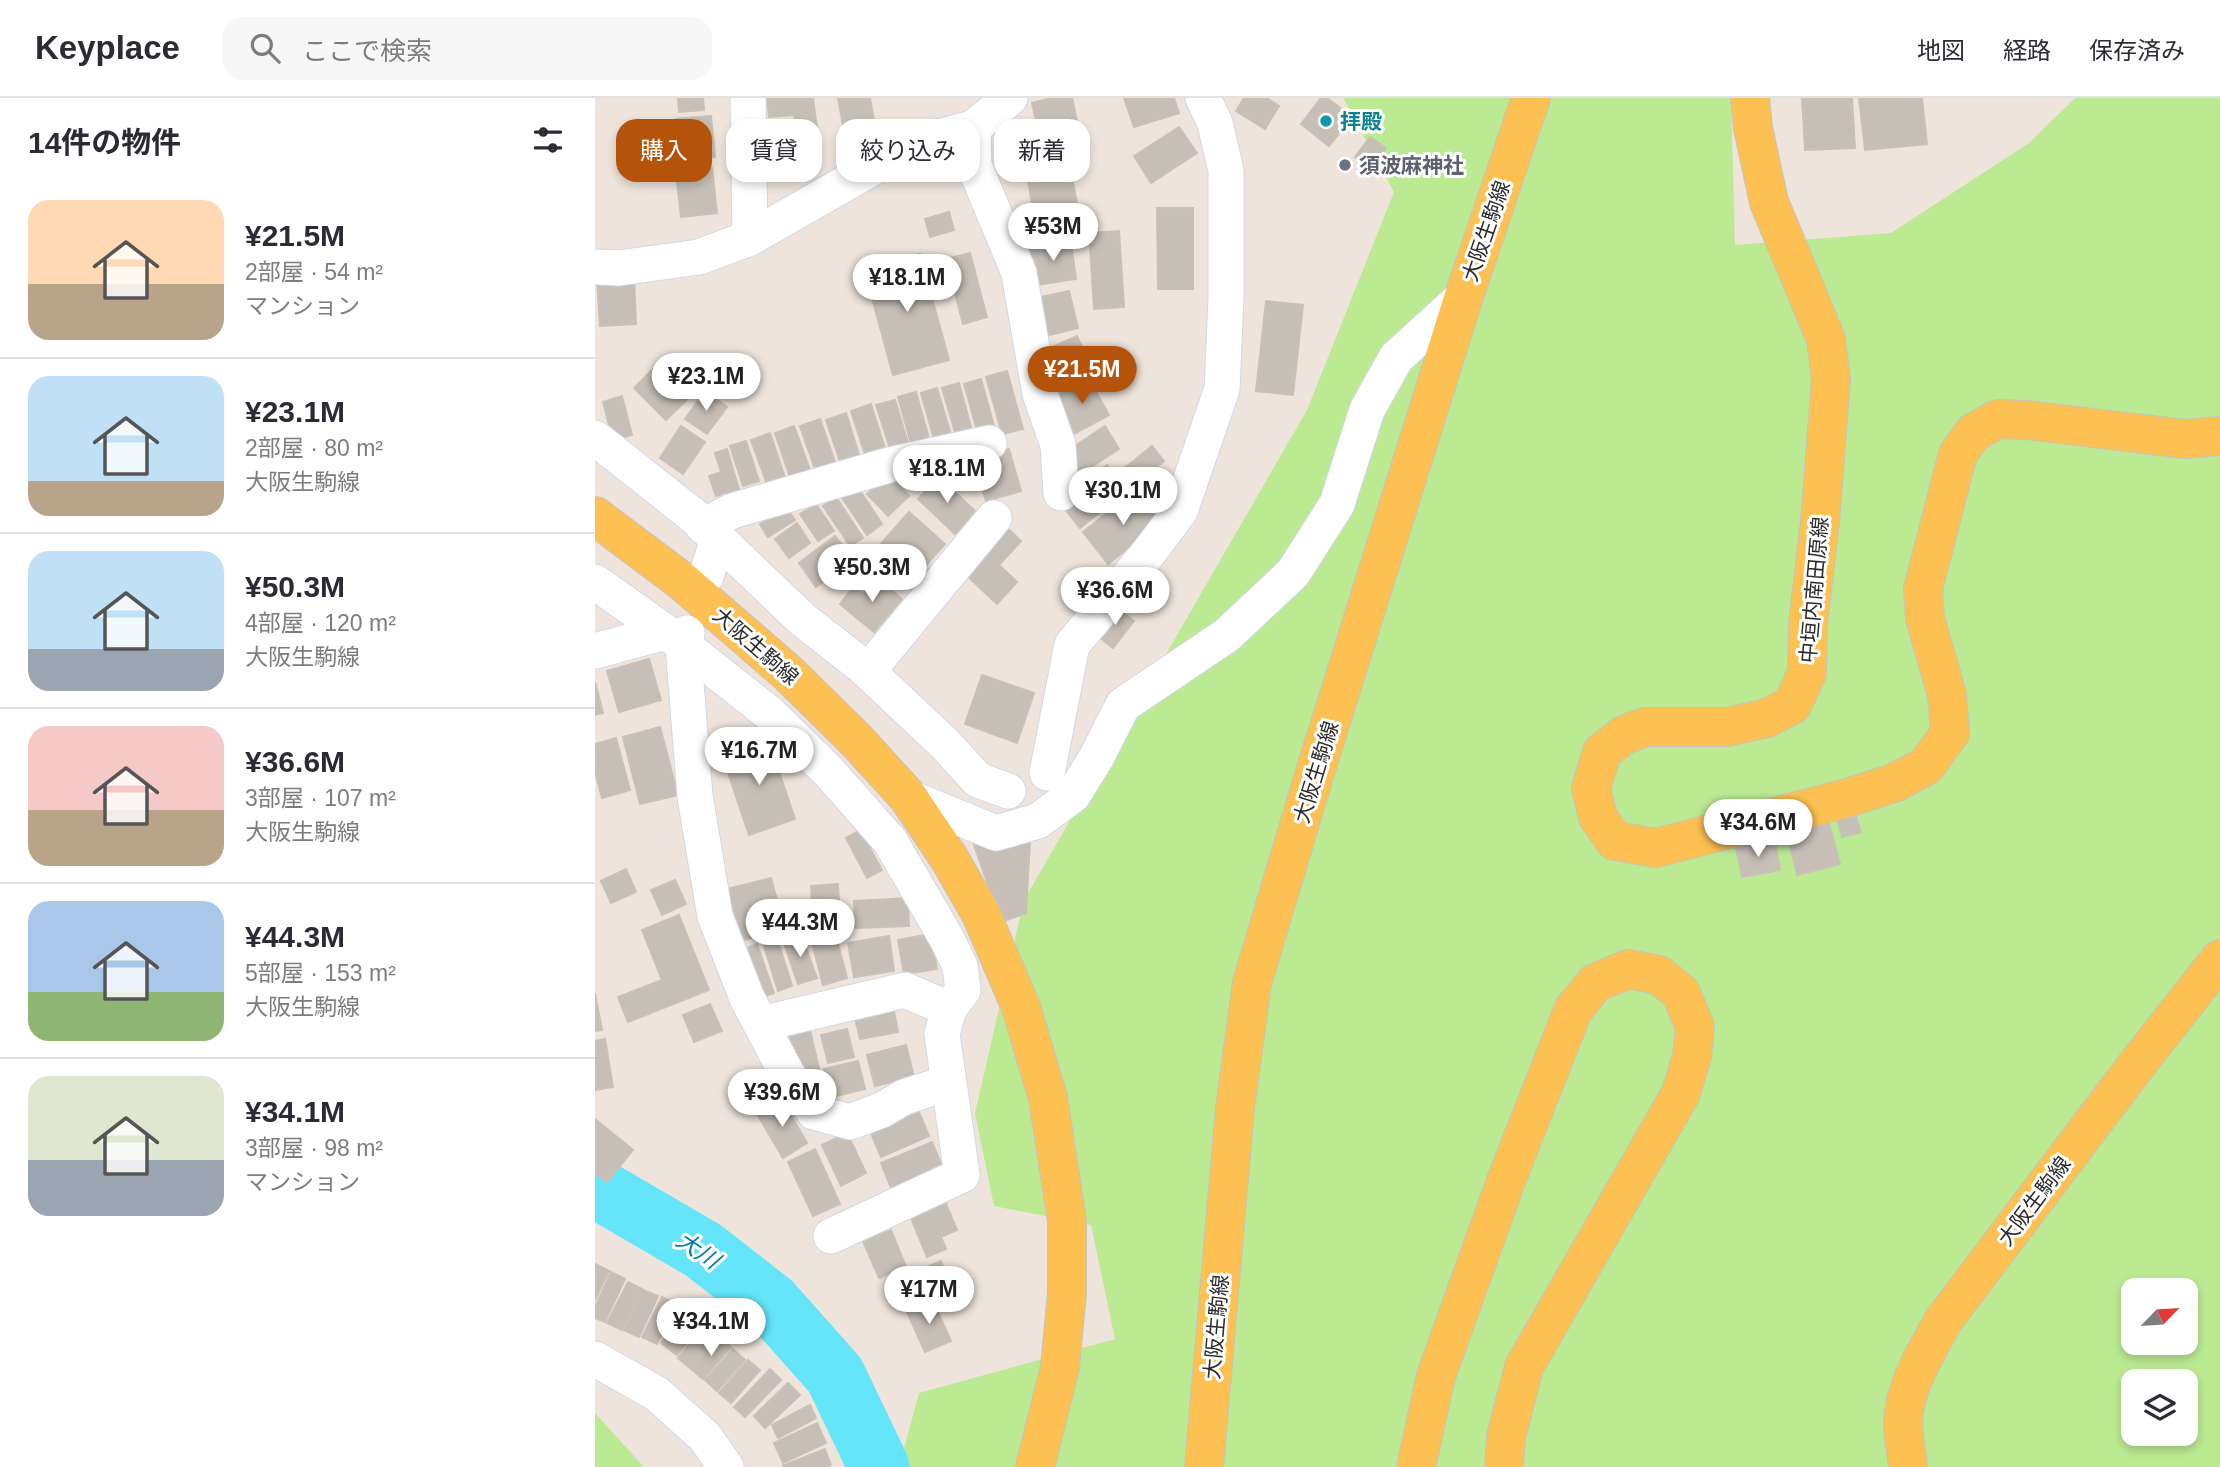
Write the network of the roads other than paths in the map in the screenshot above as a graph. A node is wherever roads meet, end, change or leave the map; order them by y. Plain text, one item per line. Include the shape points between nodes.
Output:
1 (748, 98) edge
2 (1010, 98) edge
3 (1203, 98) edge
4 (1531, 98) edge
5 (1750, 98) edge
6 (980, 122) edge
7 (980, 179) edge
8 (848, 182) edge
9 (750, 238) junction
10 (595, 267) edge
11 (1464, 296) junction
12 (2220, 436) edge
13 (595, 438) edge
14 (989, 443) dead end
15 (1061, 494) dead end
16 (595, 516) edge
17 (994, 518) dead end
18 (711, 533) junction
19 (706, 576) dead end
20 (595, 582) edge
21 (679, 635) junction
22 (595, 651) edge
23 (868, 671) junction
24 (1047, 773) dead end
25 (1008, 791) dead end
26 (908, 797) junction
27 (2220, 959) edge
28 (949, 1009) junction
29 (761, 1024) junction
30 (948, 1083) junction
31 (831, 1236) dead end
32 (595, 1359) edge
33 (726, 1467) edge
34 (1035, 1467) edge
35 (1204, 1467) edge
36 (1416, 1467) edge
37 (1504, 1467) edge
38 (1908, 1467) edge

1 - 9 street
2 - 6 street
3 - 24 street via 1215,123 1226,172 1222,389 1180,511 1072,645
4 - 11 main road, 大阪生駒線
5 - 12 main road, 中垣内南田原線 via 1769,202 1826,340 1831,380 1807,673 1792,705 1766,718 1727,727 1645,727 1624,735 1602,752 1591,788 1598,817 1615,841 1656,848 1847,798 1894,783 1926,766 1949,733 1947,695 1925,618 1923,589 1958,454 1973,433 1998,419 2185,439
7 - 15 street via 1019,273 1040,394 1058,445
8 - 9 street
9 - 10 street via 699,257
11 - 26 street via 1396,358 1367,410 1337,504 1293,573 1227,635 1123,705 1073,795 1038,821 996,833
11 - 35 main road, 大阪生駒線 via 1252,983 1235,1108
13 - 18 street
14 - 18 street via 889,465 732,511
16 - 26 main road, 大阪生駒線 via 683,582 789,674
17 - 23 street
18 - 19 street
18 - 23 street via 803,619
20 - 21 street
21 - 22 street
21 - 28 street via 769,713 890,841 960,966 963,990
21 - 29 street via 695,796 715,916
23 - 25 street via 978,780
26 - 34 main road, 大阪生駒線 via 981,914 1021,1007 1048,1098 1067,1221 1067,1293 1060,1367
27 - 38 main road, 大阪生駒線 via 1943,1321 1906,1400 1903,1424
28 - 29 street via 905,990
28 - 30 street via 942,1034
29 - 30 street via 787,1074 814,1112 850,1122
30 - 31 street via 962,1175
32 - 33 street via 657,1394 705,1437
36 - 37 main road via 1436,1376 1573,1010 1595,983 1627,969 1660,975 1681,993 1695,1027 1681,1093 1524,1367 1506,1437

